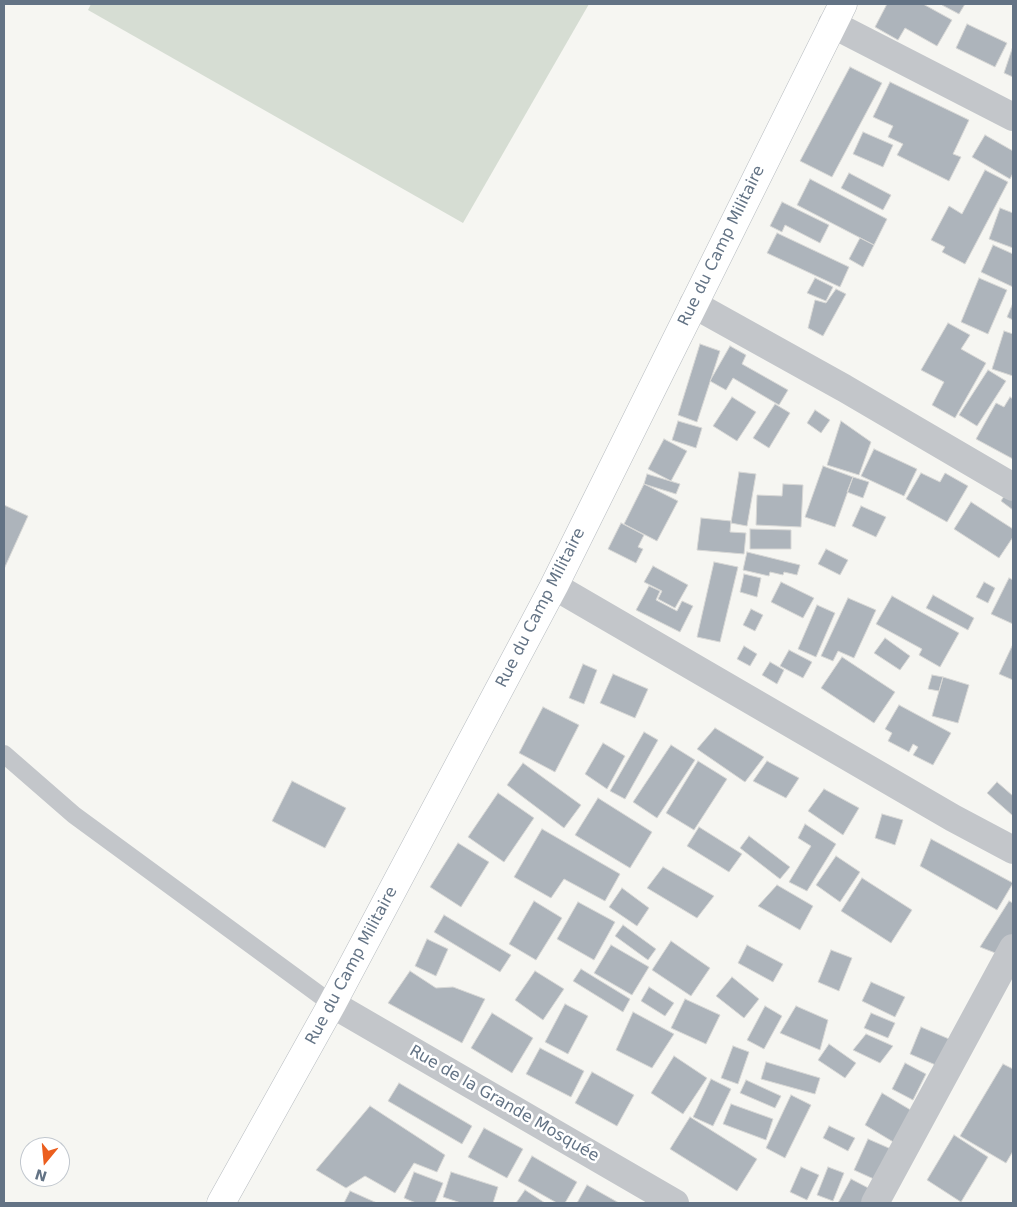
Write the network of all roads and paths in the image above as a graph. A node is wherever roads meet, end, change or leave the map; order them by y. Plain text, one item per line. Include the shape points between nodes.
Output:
1 (838, 14) edge
2 (1013, 117) edge
3 (693, 304) junction
4 (1013, 487) edge
5 (554, 586) junction
6 (4, 754) edge
7 (1013, 850) edge
8 (1013, 948) edge
9 (332, 1004) junction
10 (221, 1203) edge
11 (675, 1203) edge
12 (875, 1203) edge

1 - 2 street
1 - 3 street, Rue du Camp Militaire
3 - 4 street
3 - 5 street, Rue du Camp Militaire
5 - 7 street
5 - 9 street, Rue du Camp Militaire
6 - 9 lane via 74,815
8 - 12 street
9 - 10 street, Rue du Camp Militaire
9 - 11 street, Rue de la Grande Mosquée

